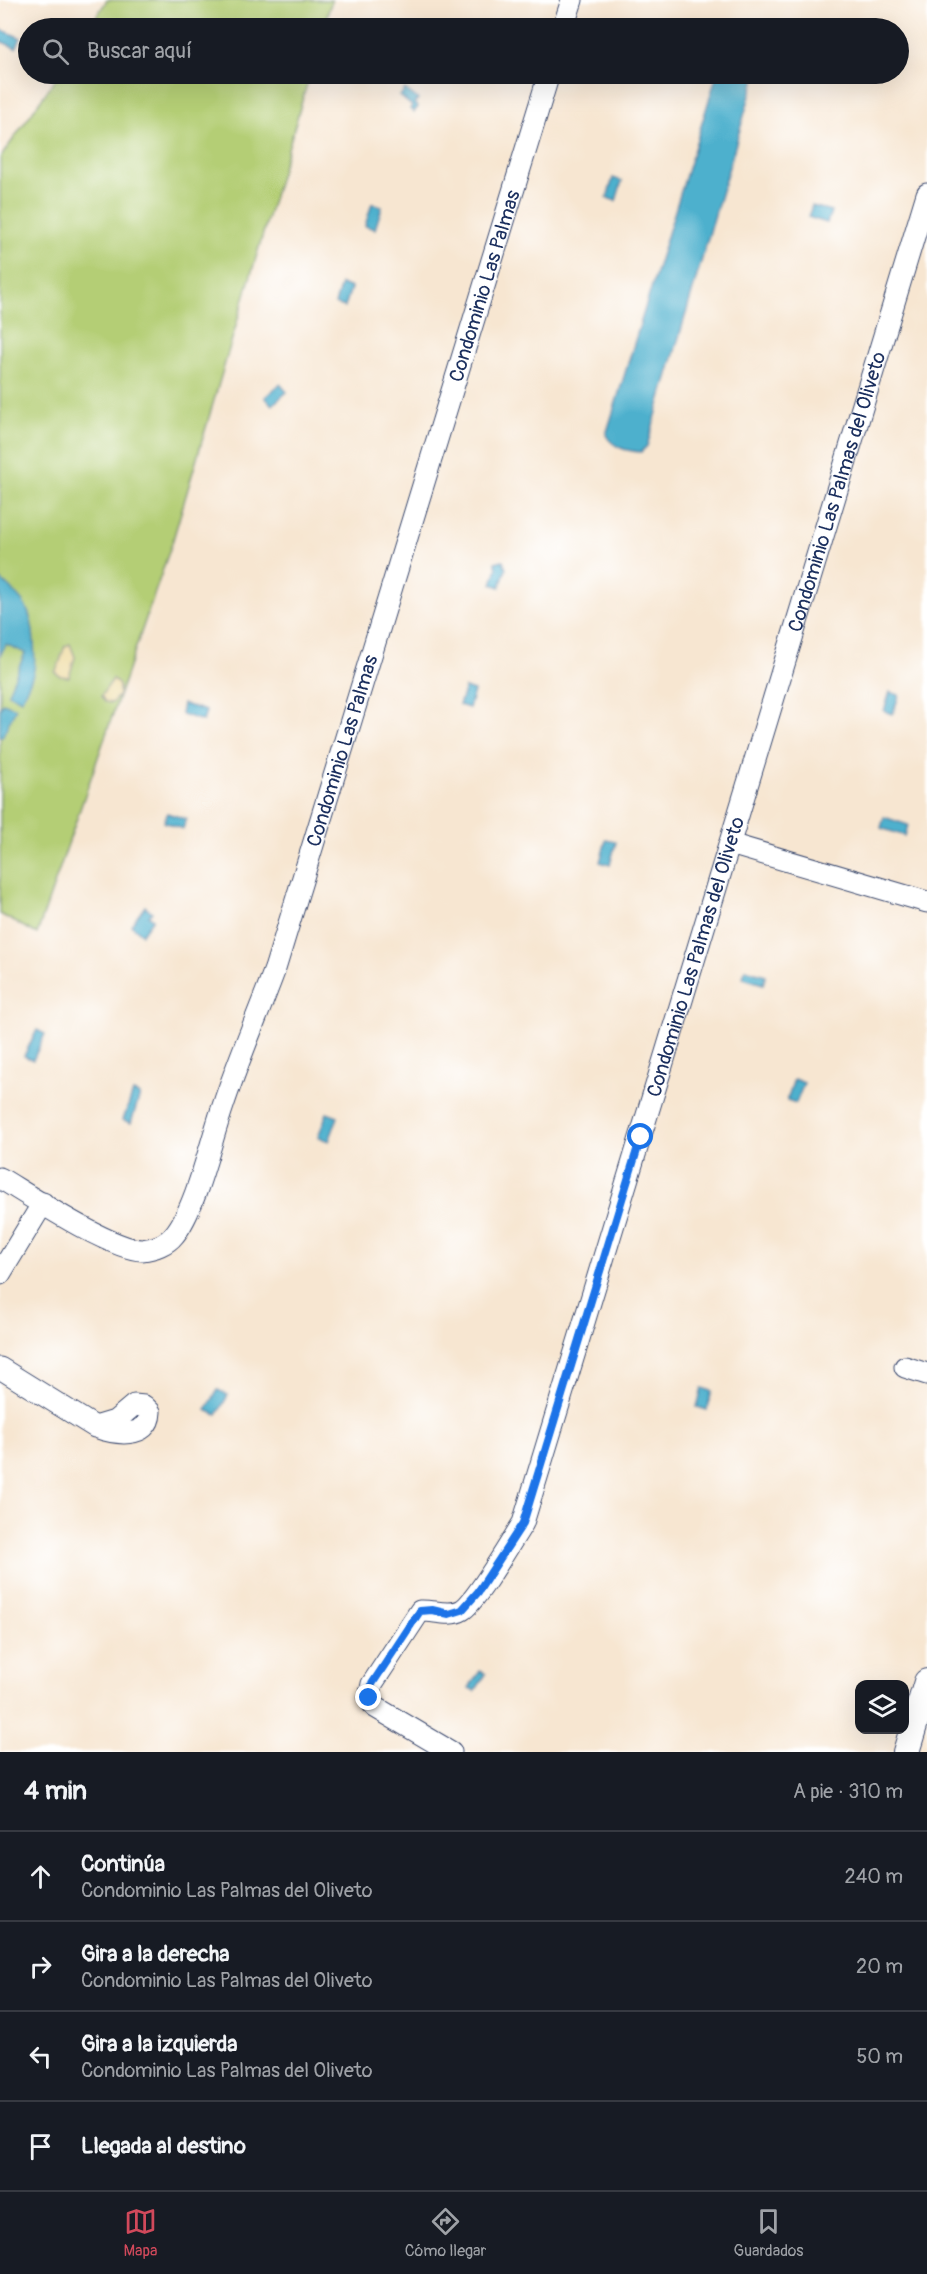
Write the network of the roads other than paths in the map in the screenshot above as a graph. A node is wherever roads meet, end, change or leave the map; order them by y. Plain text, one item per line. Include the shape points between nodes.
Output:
1 (572, 0) edge
2 (566, 18) edge
3 (546, 84) edge
4 (927, 194) edge
5 (730, 844) junction
6 (927, 902) edge
7 (0, 1178) edge
8 (43, 1203) junction
9 (0, 1274) edge
10 (905, 1367) dead end
11 (0, 1368) edge
12 (927, 1374) edge
13 (95, 1427) dead end
14 (927, 1682) edge
15 (451, 1752) edge
16 (906, 1752) edge

1 - 2 street
3 - 8 street, Condominio Las Palmas via 275,969 191,1204 170,1239 142,1250 116,1244
4 - 5 street, Condominio Las Palmas del Oliveto
5 - 6 street
5 - 15 street, Condominio Las Palmas del Oliveto via 523,1523 462,1610 449,1614 420,1611 372,1684 369,1698 375,1707
7 - 8 street, Condominio Las Palmas
8 - 9 street
10 - 12 street
11 - 13 street
14 - 16 main road

